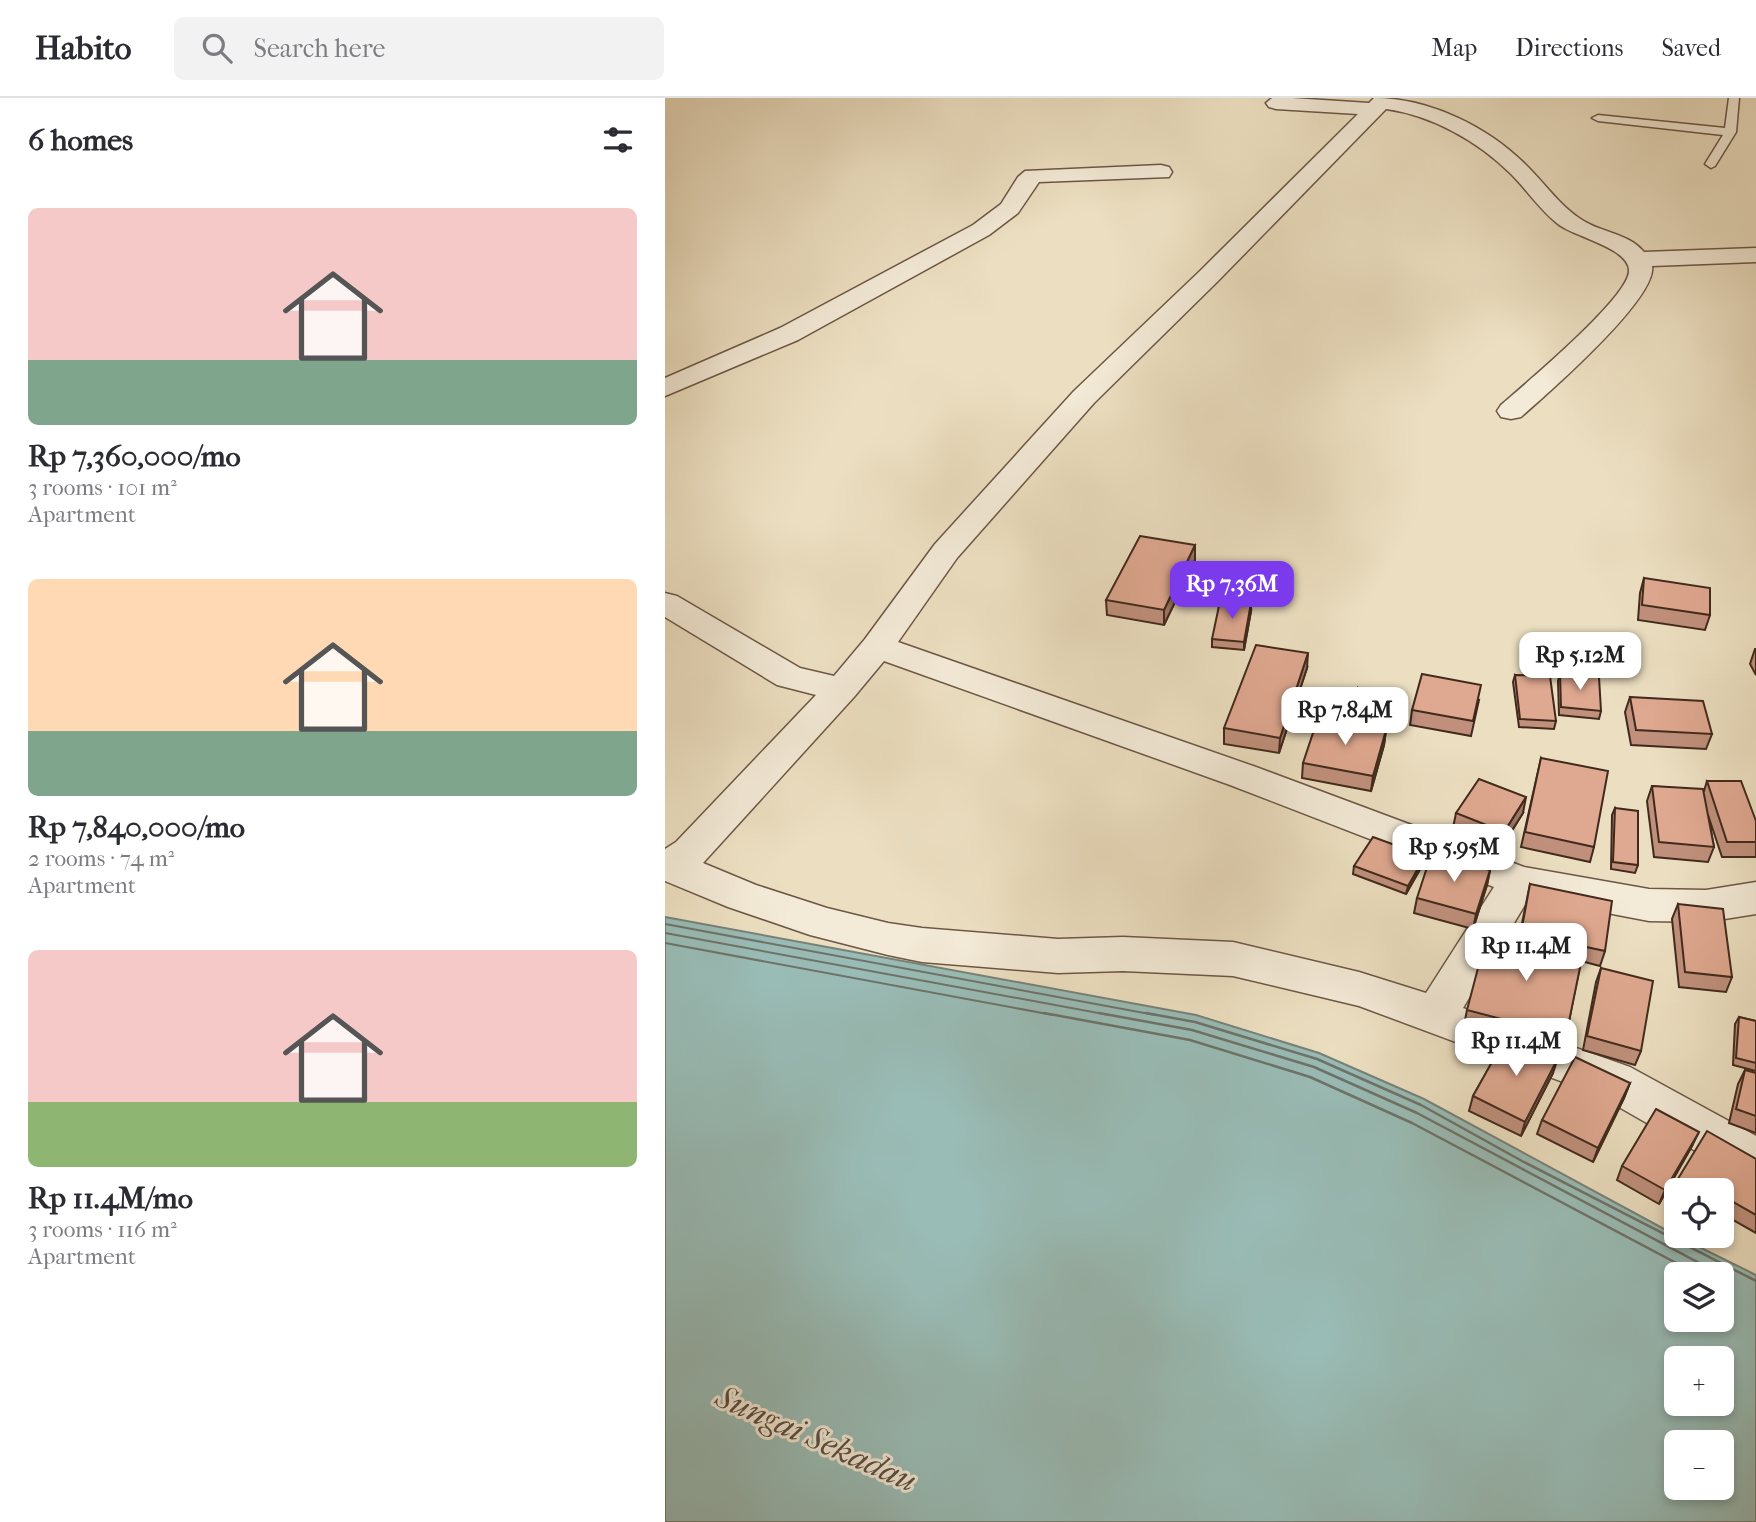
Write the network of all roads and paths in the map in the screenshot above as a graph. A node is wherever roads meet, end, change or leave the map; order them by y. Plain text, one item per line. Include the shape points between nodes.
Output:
1 (1734, 98) edge
2 (1276, 103) dead end
3 (1380, 103) edge
4 (1598, 118) dead end
5 (1730, 132) junction
6 (1710, 164) dead end
7 (1161, 172) dead end
8 (1756, 255) edge
9 (1637, 259) junction
10 (665, 388) edge
11 (1511, 411) dead end
12 (665, 603) edge
13 (877, 647) junction
14 (842, 689) junction
15 (668, 865) edge
16 (1519, 881) junction
17 (1756, 898) edge
18 (1434, 1017) junction
19 (1756, 1161) edge

1 - 5 lane
2 - 3 street
3 - 9 street via 1425,111 1495,150 1568,220 1622,246
3 - 13 street via 1084,397 946,551
4 - 5 lane
5 - 6 lane
7 - 10 street via 1033,176 1010,208 981,230 789,334
8 - 9 street
9 - 11 street via 1642,269 1640,280 1625,299 1559,369
12 - 14 street via 789,677
13 - 14 street
13 - 16 street via 1243,776
14 - 15 street via 690,852
15 - 18 street via 825,924 888,939 1058,956 1233,959 1359,989
16 - 17 street via 1649,905 1706,906
16 - 18 street
18 - 19 street via 1614,1082

